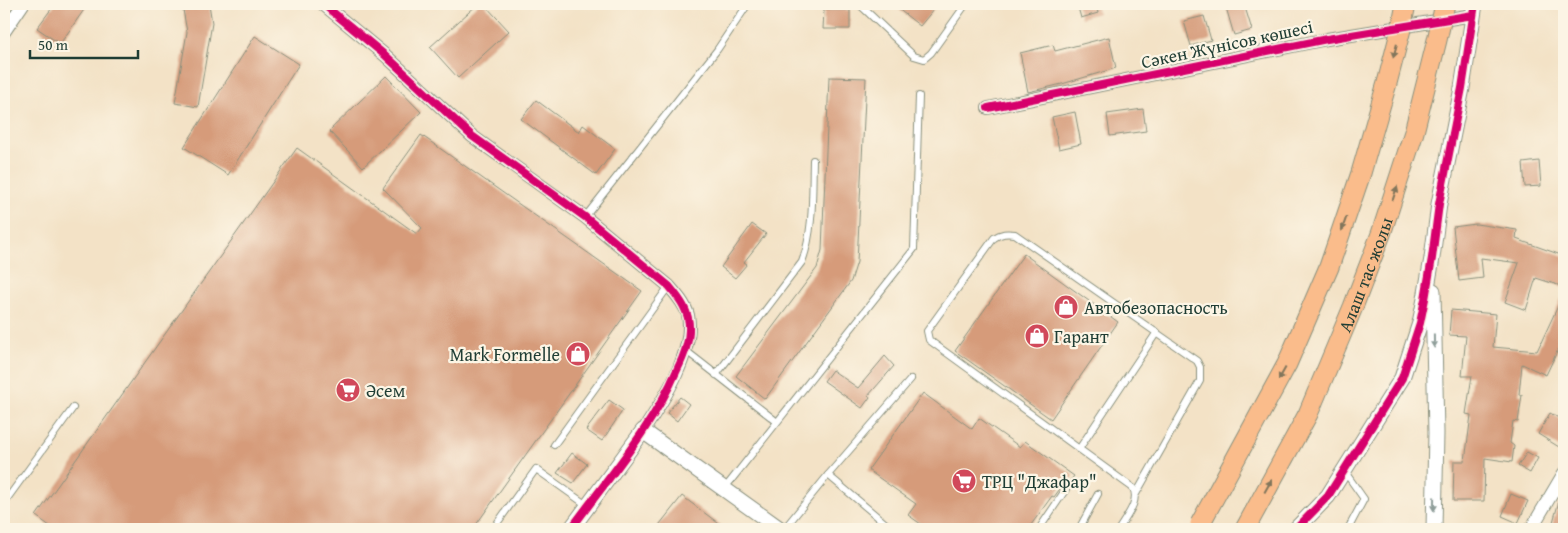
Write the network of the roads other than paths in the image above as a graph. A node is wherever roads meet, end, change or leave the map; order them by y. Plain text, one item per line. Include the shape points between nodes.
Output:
1 (23, 4) edge
2 (323, 4) edge
3 (748, 4) edge
4 (859, 4) edge
5 (966, 4) edge
6 (1406, 4) edge
7 (1445, 4) edge
8 (1474, 9) edge
9 (4, 32) edge
10 (919, 96) dead end
11 (988, 108) dead end
12 (813, 160) dead end
13 (585, 218) junction
14 (1432, 258) junction
15 (669, 286) junction
16 (1157, 332) junction
17 (685, 350) junction
18 (716, 374) junction
19 (911, 379) dead end
20 (73, 408) dead end
21 (776, 421) junction
22 (643, 431) junction
23 (554, 445) dead end
24 (1079, 449) junction
25 (1344, 471) junction
26 (828, 474) junction
27 (1564, 474) edge
28 (724, 489) junction
29 (1066, 489) dead end
30 (1098, 494) dead end
31 (1136, 494) junction
32 (4, 503) edge
33 (588, 506) junction
34 (1200, 524) dead end
35 (493, 529) edge
36 (571, 529) edge
37 (780, 529) edge
38 (784, 529) edge
39 (892, 529) edge
40 (1039, 529) edge
41 (1080, 529) edge
42 (1119, 529) edge
43 (1245, 529) edge
44 (1296, 529) edge
45 (1348, 529) edge
46 (1434, 529) edge
47 (1531, 529) edge

1 - 9 street
2 - 13 street via 386,56 472,136
3 - 13 lane via 717,50
4 - 5 lane via 914,56 924,59
6 -> 34 main road, Алаш тас жолы, bridge via 1361,173 1329,266 1287,364
43 -> 7 main road, Алаш тас жолы, bridge via 1308,414 1381,234 1414,132
8 - 11 street, Сәкен Жүнісов көшесі
8 - 14 street
10 - 21 lane via 914,249
12 - 18 lane via 810,228 802,262
13 - 15 street
14 - 25 street via 1420,323 1402,378
14 -> 46 street via 1436,433
15 - 17 street via 687,313 689,330
15 - 23 lane
16 - 24 lane
16 - 24 lane via 1015,234 1008,233 994,238 927,331 929,340
16 - 31 lane via 1197,360 1201,374
17 - 18 lane
17 - 22 street via 672,382
18 - 21 lane
19 - 26 lane
20 - 32 lane
21 - 28 lane
22 - 28 street
22 - 33 street
24 - 31 lane via 1133,488
25 - 44 street via 1328,496
25 - 45 lane via 1364,498
26 - 38 lane
26 - 39 lane
27 - 47 street
28 - 37 street
29 - 40 lane
30 - 41 lane
31 - 42 lane
33 - 35 lane via 536,469
33 - 36 street

